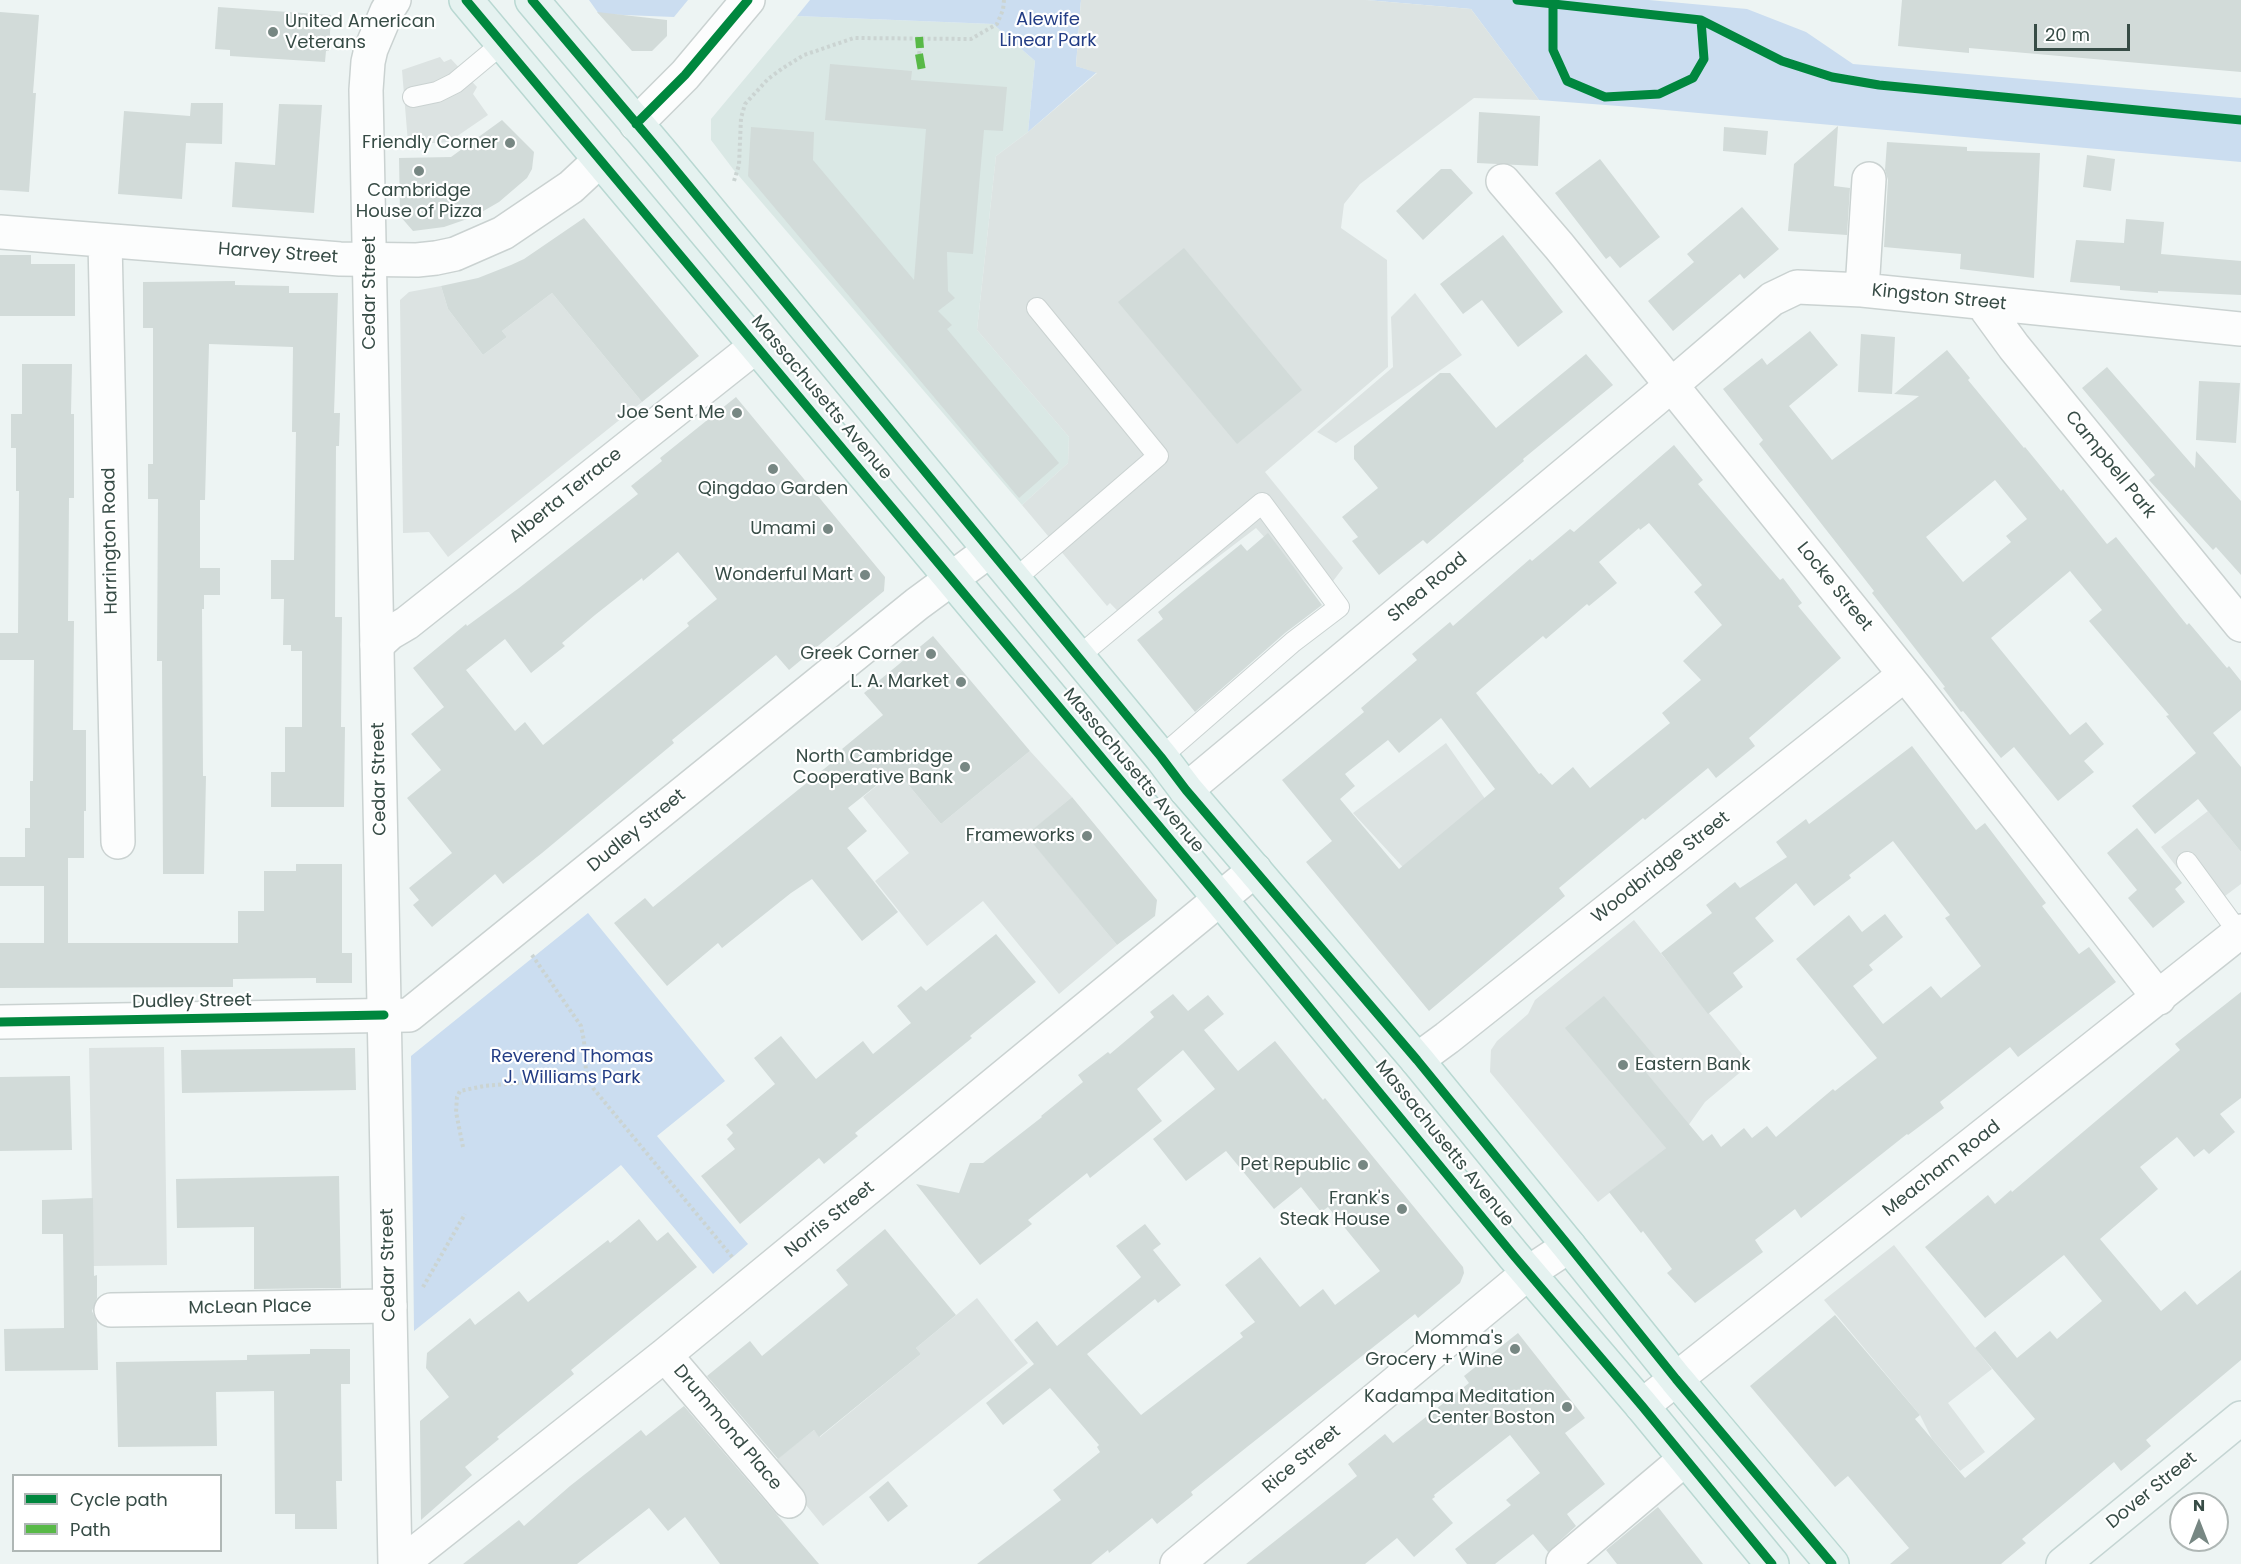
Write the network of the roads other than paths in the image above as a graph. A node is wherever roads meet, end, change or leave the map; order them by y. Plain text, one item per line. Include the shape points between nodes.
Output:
1 (394, 0) edge
2 (466, 0) edge
3 (532, 0) edge
4 (748, 0) edge
5 (503, 43) junction
6 (413, 97) dead end
7 (636, 124) junction
8 (600, 160) junction
9 (1869, 179) dead end
10 (1503, 181) dead end
11 (0, 232) edge
12 (105, 241) junction
13 (370, 260) junction
14 (1862, 290) junction
15 (1982, 303) junction
16 (1037, 308) dead end
17 (2241, 329) edge
18 (756, 346) junction
19 (1671, 386) junction
20 (989, 551) junction
21 (950, 579) junction
22 (1014, 580) junction
23 (2241, 625) edge
24 (377, 645) junction
25 (1078, 657) junction
26 (1904, 675) junction
27 (1161, 757) junction
28 (1186, 790) junction
29 (118, 842) dead end
30 (2187, 862) dead end
31 (1255, 870) junction
32 (1220, 899) junction
33 (2240, 932) edge
34 (2158, 998) junction
35 (384, 1016) junction
36 (0, 1022) edge
37 (1417, 1060) junction
38 (1569, 1245) junction
39 (1528, 1273) junction
40 (390, 1306) junction
41 (111, 1310) dead end
42 (665, 1355) junction
43 (1676, 1379) junction
44 (1642, 1406) junction
45 (2241, 1418) edge
46 (1685, 1460) junction
47 (789, 1501) dead end
48 (1563, 1562) dead end
49 (395, 1564) edge
50 (401, 1564) edge
51 (1177, 1564) edge
52 (1772, 1564) edge
53 (1832, 1564) edge
54 (2063, 1564) edge

1 - 13 street, Cedar Street via 368,62
2 - 5 main road, Massachusetts Avenue
3 - 7 main road, Massachusetts Avenue
4 - 7 street via 685,75
5 - 6 lane via 455,83
5 - 8 main road, Massachusetts Avenue
7 - 8 main road
7 - 20 main road, Massachusetts Avenue
8 - 13 street, Harvey Street via 536,212 481,244 436,258
8 - 18 main road, Massachusetts Avenue
9 - 14 street
10 - 19 street, Locke Street
11 - 12 street, Harvey Street
12 - 13 street, Harvey Street
12 - 29 street, Harrington Road
13 - 24 street, Cedar Street
14 - 15 street, Kingston Street
14 - 19 street, Kingston Street via 1797,287 1772,299
15 - 17 street, Kingston Street
15 - 23 street, Campbell Park
16 - 22 lane via 1158,456
18 - 21 main road, Massachusetts Avenue
18 - 24 street, Alberta Terrace
19 - 26 street, Locke Street
19 - 28 street, Shea Road
20 - 21 street, Dudley Street
20 - 22 main road, Massachusetts Avenue
21 - 32 main road, Massachusetts Avenue
21 - 35 street, Dudley Street via 410,1016
22 - 25 main road, Massachusetts Avenue
24 - 35 street, Cedar Street
25 - 27 main road, Massachusetts Avenue
25 - 27 lane via 1262,503 1339,607
26 - 34 street, Locke Street
26 - 37 street, Woodbridge Street
27 - 28 main road, Massachusetts Avenue
28 - 31 main road, Massachusetts Avenue
30 - 33 lane
31 - 32 street, Norris Street
31 - 37 main road, Massachusetts Avenue
32 - 39 main road, Massachusetts Avenue
32 - 42 street, Norris Street
33 - 34 street, Meacham Road
34 - 43 street, Meacham Road
35 - 36 street, Dudley Street
35 - 40 street, Cedar Street
37 - 38 main road, Massachusetts Avenue
38 - 39 street, Rice Street
38 - 43 main road, Massachusetts Avenue
39 - 44 main road, Massachusetts Avenue
39 - 51 street, Rice Street
40 - 41 street, McLean Place
40 - 49 street, Cedar Street
42 - 47 street, Drummond Place
42 - 50 street, Norris Street
43 - 44 street, Meacham Road
43 - 53 main road, Massachusetts Avenue
44 - 46 main road, Massachusetts Avenue
45 - 54 main road, Dover Street
46 - 48 street
46 - 52 main road, Massachusetts Avenue

